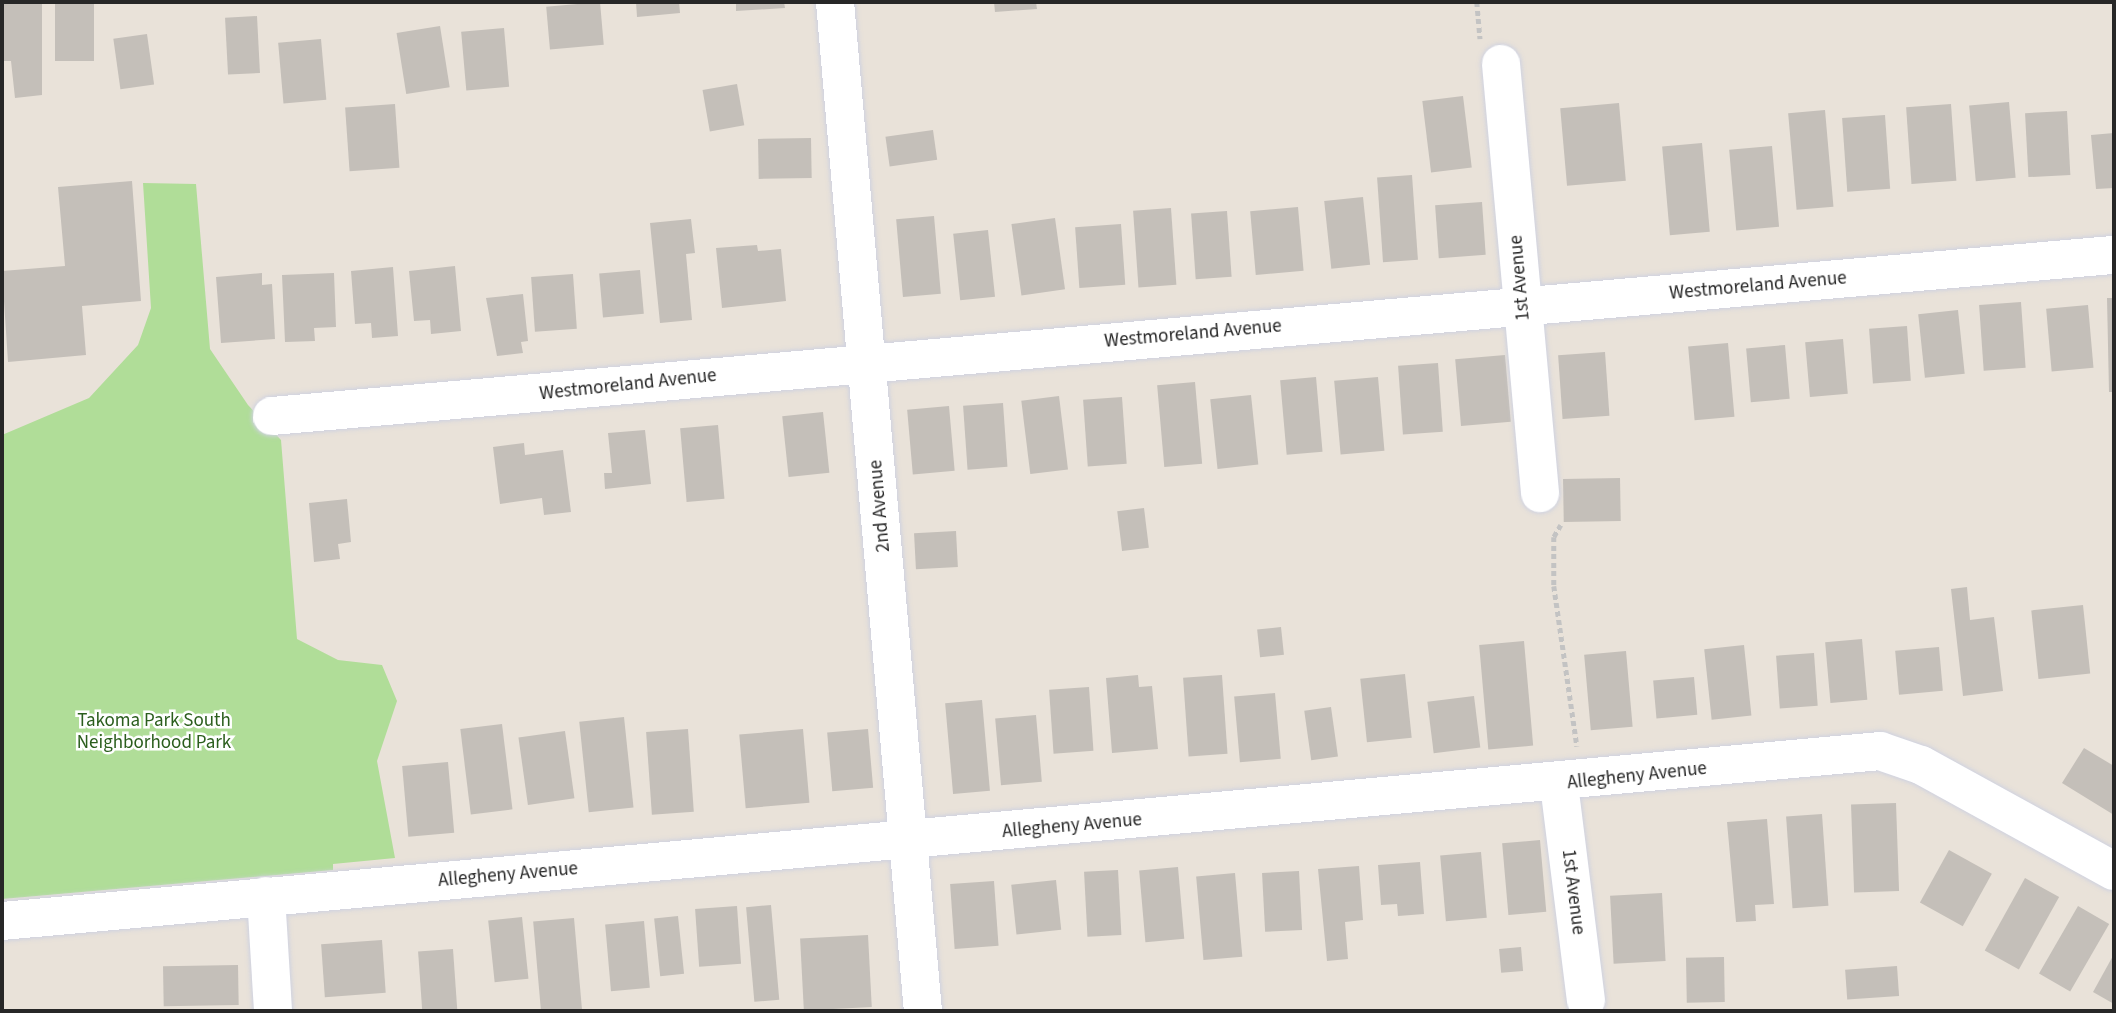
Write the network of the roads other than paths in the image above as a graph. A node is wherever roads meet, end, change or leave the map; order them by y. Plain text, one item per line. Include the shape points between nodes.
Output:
1 (835, 2) edge
2 (1501, 64) dead end
3 (2114, 255) edge
4 (1522, 307) junction
5 (868, 361) junction
6 (272, 416) dead end
7 (1540, 493) dead end
8 (1570, 782) junction
9 (908, 841) junction
10 (2114, 871) edge
11 (266, 896) junction
12 (2, 921) edge
13 (1586, 1000) dead end
14 (273, 1011) edge
15 (923, 1011) edge

1 - 5 street, 2nd Avenue
2 - 4 street, 1st Avenue
3 - 4 street, Westmoreland Avenue
4 - 5 street, Westmoreland Avenue
4 - 7 street, 1st Avenue
5 - 6 street, Westmoreland Avenue
5 - 9 street, 2nd Avenue
8 - 9 street, Allegheny Avenue
8 - 10 street, Allegheny Avenue via 1880,751 1921,765
8 - 13 street, 1st Avenue
9 - 11 street, Allegheny Avenue
9 - 15 street, 2nd Avenue
11 - 12 street, Allegheny Avenue
11 - 14 street

